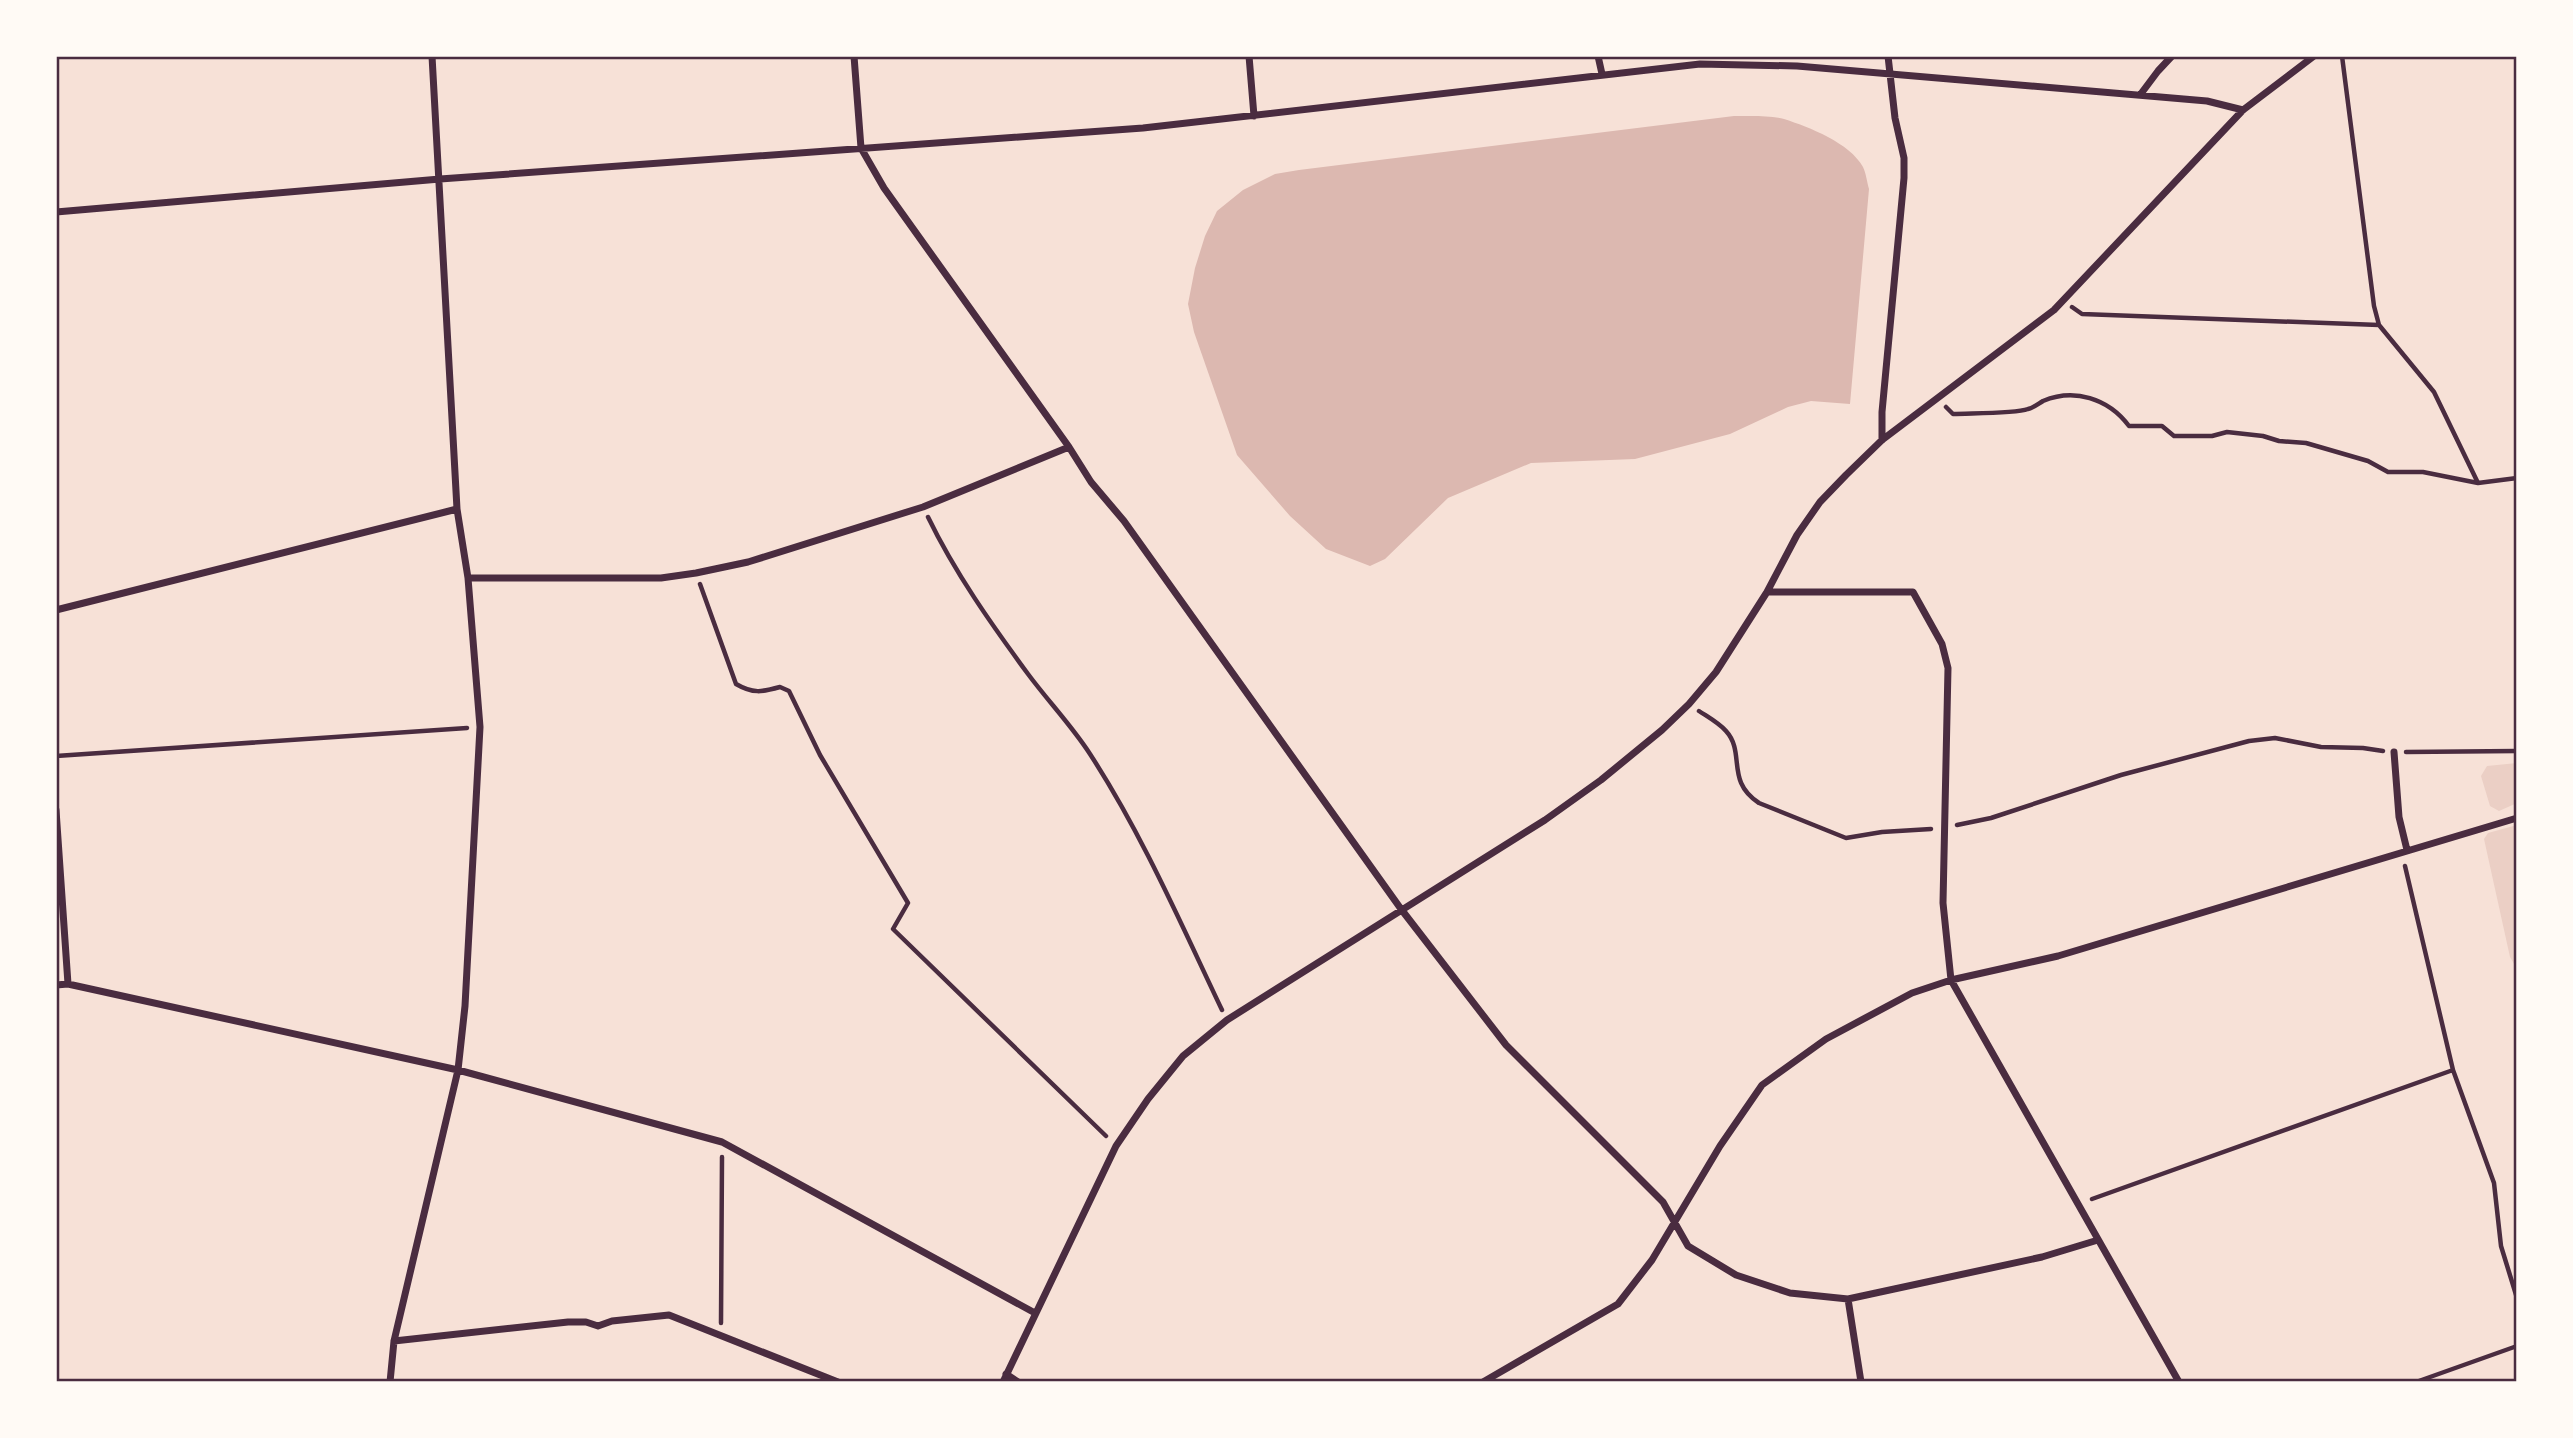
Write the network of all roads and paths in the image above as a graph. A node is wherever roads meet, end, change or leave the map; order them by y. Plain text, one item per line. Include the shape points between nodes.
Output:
1 (432, 56) edge
2 (854, 56) edge
3 (1249, 56) edge
4 (1598, 56) edge
5 (1888, 56) edge
6 (2172, 56) edge
7 (2314, 56) edge
8 (2342, 56) edge
9 (1602, 74) junction
10 (1891, 74) junction
11 (2140, 95) junction
12 (2243, 110) junction
13 (1254, 116) junction
14 (861, 148) junction
15 (440, 179) junction
16 (56, 212) edge
17 (2063, 300) junction
18 (2379, 325) junction
19 (1938, 399) junction
20 (1882, 440) junction
21 (1069, 447) junction
22 (2517, 478) edge
23 (2478, 484) junction
24 (923, 507) junction
25 (457, 509) junction
26 (696, 573) junction
27 (468, 578) junction
28 (1767, 592) junction
29 (56, 610) edge
30 (1689, 704) junction
31 (480, 727) junction
32 (2517, 751) edge
33 (2395, 752) junction
34 (56, 756) edge
35 (56, 810) edge
36 (2517, 818) edge
37 (1945, 827) junction
38 (2404, 851) junction
39 (1401, 909) junction
40 (1951, 980) junction
41 (68, 984) junction
42 (56, 985) edge
43 (1227, 1020) junction
44 (458, 1070) junction
45 (2453, 1070) junction
46 (722, 1142) junction
47 (1116, 1146) junction
48 (2078, 1204) junction
49 (1676, 1224) junction
50 (2098, 1240) junction
51 (2517, 1298) edge
52 (1848, 1299) junction
53 (1035, 1313) junction
54 (722, 1338) junction
55 (394, 1341) junction
56 (2517, 1346) edge
57 (1004, 1378) edge
58 (390, 1382) edge
59 (838, 1382) edge
60 (1018, 1382) edge
61 (1483, 1382) edge
62 (1861, 1382) edge
63 (2179, 1382) edge
64 (2416, 1382) edge

1 - 15 street
2 - 14 street
3 - 13 street
4 - 9 street
5 - 10 street
6 - 11 street
7 - 12 street
8 - 18 path
9 - 10 street via 1700,64
9 - 13 street
10 - 11 street
10 - 20 street via 1904,178
11 - 12 street via 2207,101
12 - 17 street
13 - 14 street
14 - 15 street
14 - 21 street via 884,188
15 - 16 street
15 - 25 street
17 - 18 path via 2082,314
17 - 19 street
18 - 23 path via 2434,393
19 - 20 street
19 - 23 path via 1953,414 2027,410 2062,396 2085,396 2103,402 2129,426 2162,426 2174,436 2227,432 2306,443 2368,461 2388,472 2423,472
20 - 28 street via 1820,502
21 - 24 street
21 - 39 street
22 - 23 path
24 - 26 street via 748,562
24 - 43 path via 947,557 1028,674 1090,753 1171,902
25 - 27 street
25 - 29 street
26 - 27 street via 661,578
26 - 47 path via 736,684 759,693 780,687 789,691 820,755 908,903 893,929
27 - 31 street
28 - 30 street via 1716,672
28 - 37 street via 1913,592 1942,643 1948,668
30 - 37 path via 1726,731 1741,784 1759,803 1846,838
30 - 39 street via 1590,788
31 - 34 path
31 - 44 street
32 - 33 path
33 - 37 path via 2321,747 2275,738 2249,741 2121,775 1991,818
33 - 38 street
35 - 41 street
36 - 38 street
37 - 40 street via 1944,903
38 - 40 street via 2058,956
38 - 45 path
39 - 43 street
39 - 49 street via 1506,1045 1663,1202
40 - 48 street
40 - 49 street via 1912,993 1826,1040 1762,1085 1720,1146
41 - 42 street
41 - 44 street
43 - 47 street via 1183,1056
44 - 46 street
44 - 55 street
45 - 48 path
45 - 51 path via 2494,1183 2501,1246
46 - 53 street
46 - 54 path
47 - 53 street
48 - 50 street
49 - 52 street via 1688,1246 1736,1275 1790,1293
49 - 61 street via 1618,1304
50 - 52 street via 2042,1257
50 - 63 street
52 - 62 street
53 - 57 street
54 - 55 street via 669,1315 598,1326 568,1322
54 - 59 street
55 - 58 street
56 - 64 path
57 - 60 street

